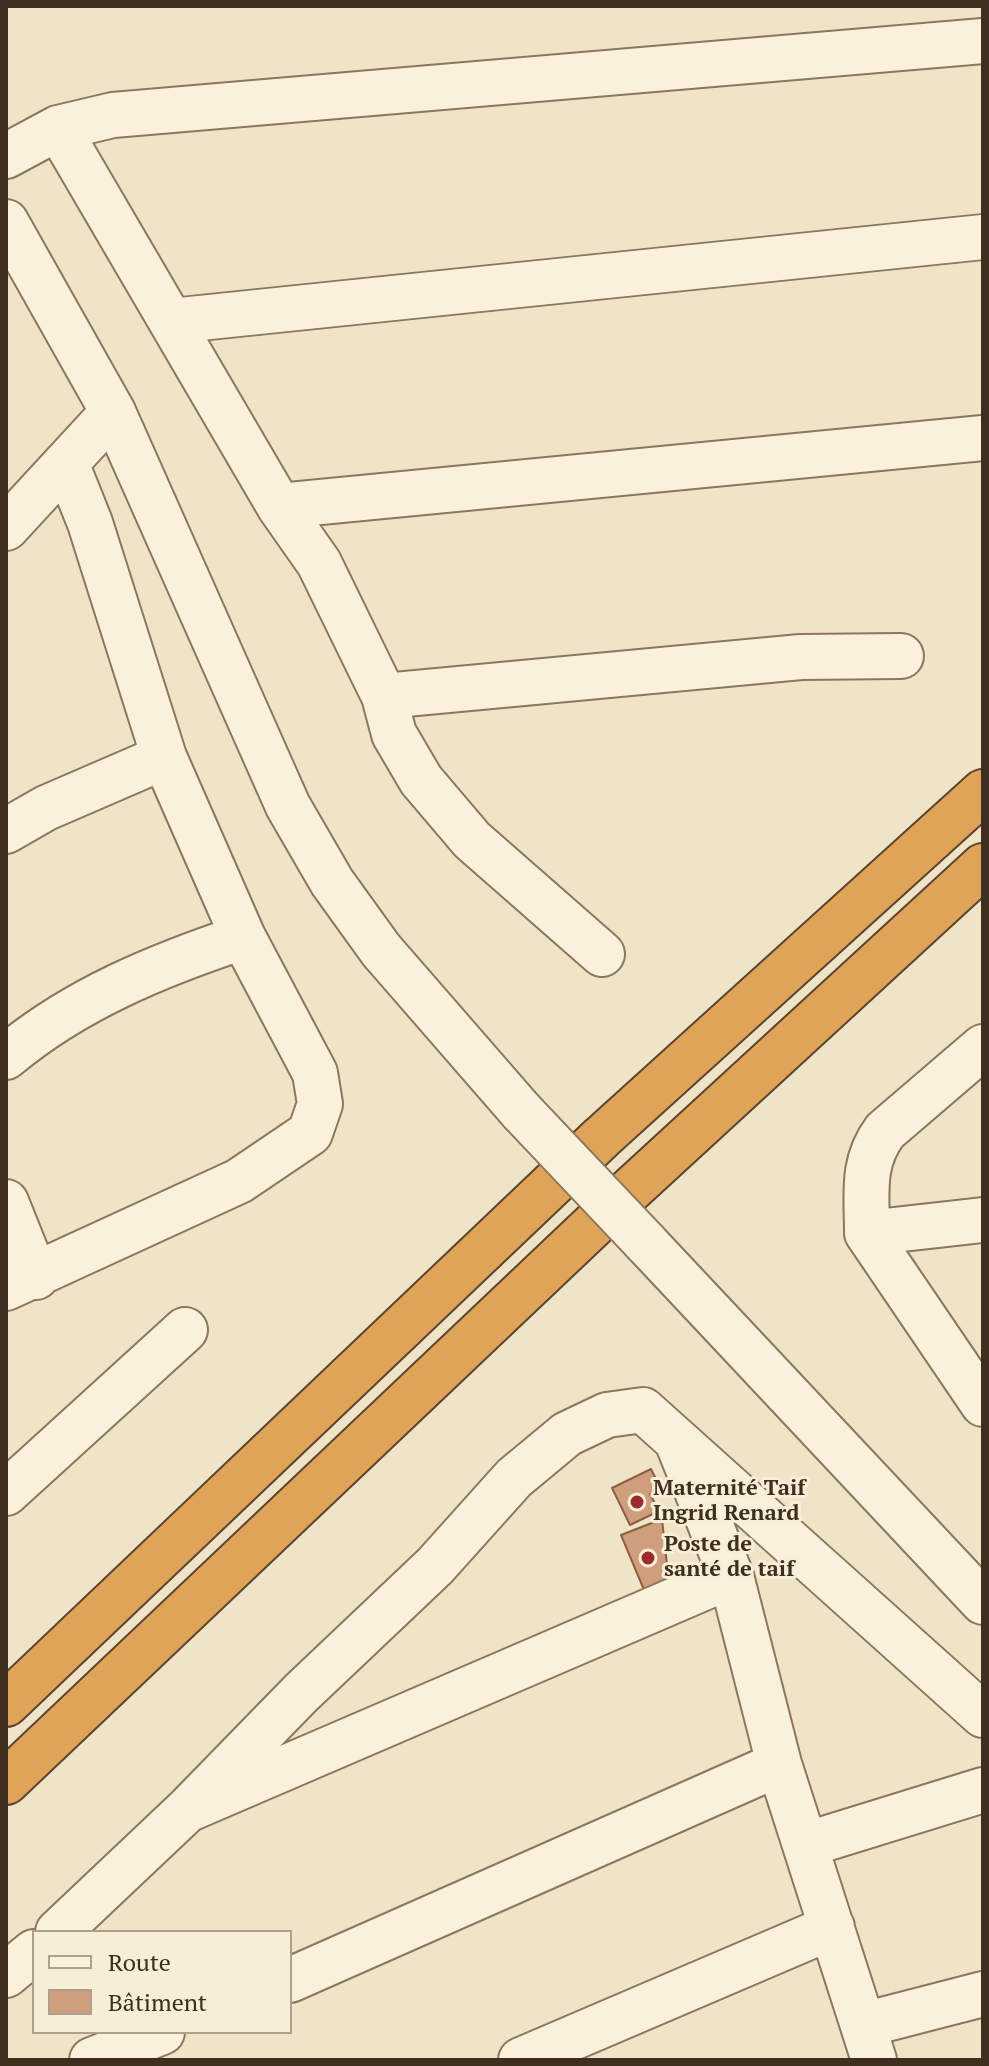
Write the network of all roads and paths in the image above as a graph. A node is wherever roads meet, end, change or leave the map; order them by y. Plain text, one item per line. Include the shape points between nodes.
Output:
1 (983, 41) edge
2 (58, 128) junction
3 (6, 156) edge
4 (6, 222) edge
5 (983, 237) edge
6 (171, 321) junction
7 (113, 412) junction
8 (983, 438) edge
9 (66, 463) junction
10 (279, 506) junction
11 (6, 528) edge
12 (901, 656) dead end
13 (384, 696) junction
14 (164, 757) junction
15 (983, 792) edge
16 (6, 831) edge
17 (983, 866) edge
18 (243, 937) junction
19 (602, 954) dead end
20 (983, 1047) edge
21 (6, 1057) edge
22 (6, 1202) edge
23 (983, 1220) edge
24 (867, 1233) junction
25 (21, 1283) edge
26 (185, 1330) dead end
27 (982, 1401) edge
28 (673, 1433) junction
29 (6, 1493) edge
30 (731, 1576) junction
31 (983, 1602) edge
32 (6, 1704) edge
33 (983, 1715) edge
34 (779, 1764) junction
35 (6, 1782) edge
36 (983, 1790) edge
37 (187, 1810) junction
38 (805, 1845) junction
39 (832, 1927) junction
40 (60, 1930) edge
41 (32, 1954) edge
42 (6, 1975) edge
43 (292, 1979) edge
44 (983, 1994) edge
45 (157, 2034) edge
46 (869, 2042) edge
47 (92, 2060) edge
48 (521, 2060) edge

1 - 2 street via 113,115
2 - 3 street
2 - 6 street
4 - 7 street
5 - 6 street
6 - 10 street
7 - 9 street
7 - 31 street, bridge via 282,793 332,882 419,996 521,1111
8 - 10 street
9 - 11 street
9 - 14 street
10 - 13 street via 319,563
12 - 13 street via 801,657
13 - 19 street via 394,734 421,780 472,840
14 - 16 street
14 - 18 street
15 - 32 highway via 590,1148
17 - 35 highway via 626,1194
18 - 21 street via 172,961 85,1002
18 - 25 street via 315,1073 320,1104 310,1133 239,1181
20 - 24 street via 875,1144 868,1159
22 - 25 street
23 - 24 street
24 - 27 street
26 - 29 street
28 - 30 street
28 - 33 street
28 - 37 street via 643,1410 607,1415 567,1434 514,1478 435,1566
30 - 34 street
30 - 37 street
34 - 38 street
34 - 43 street
36 - 38 street
37 - 40 street
38 - 39 street
39 - 46 street
39 - 48 street
41 - 42 street
44 - 46 street
45 - 47 street

